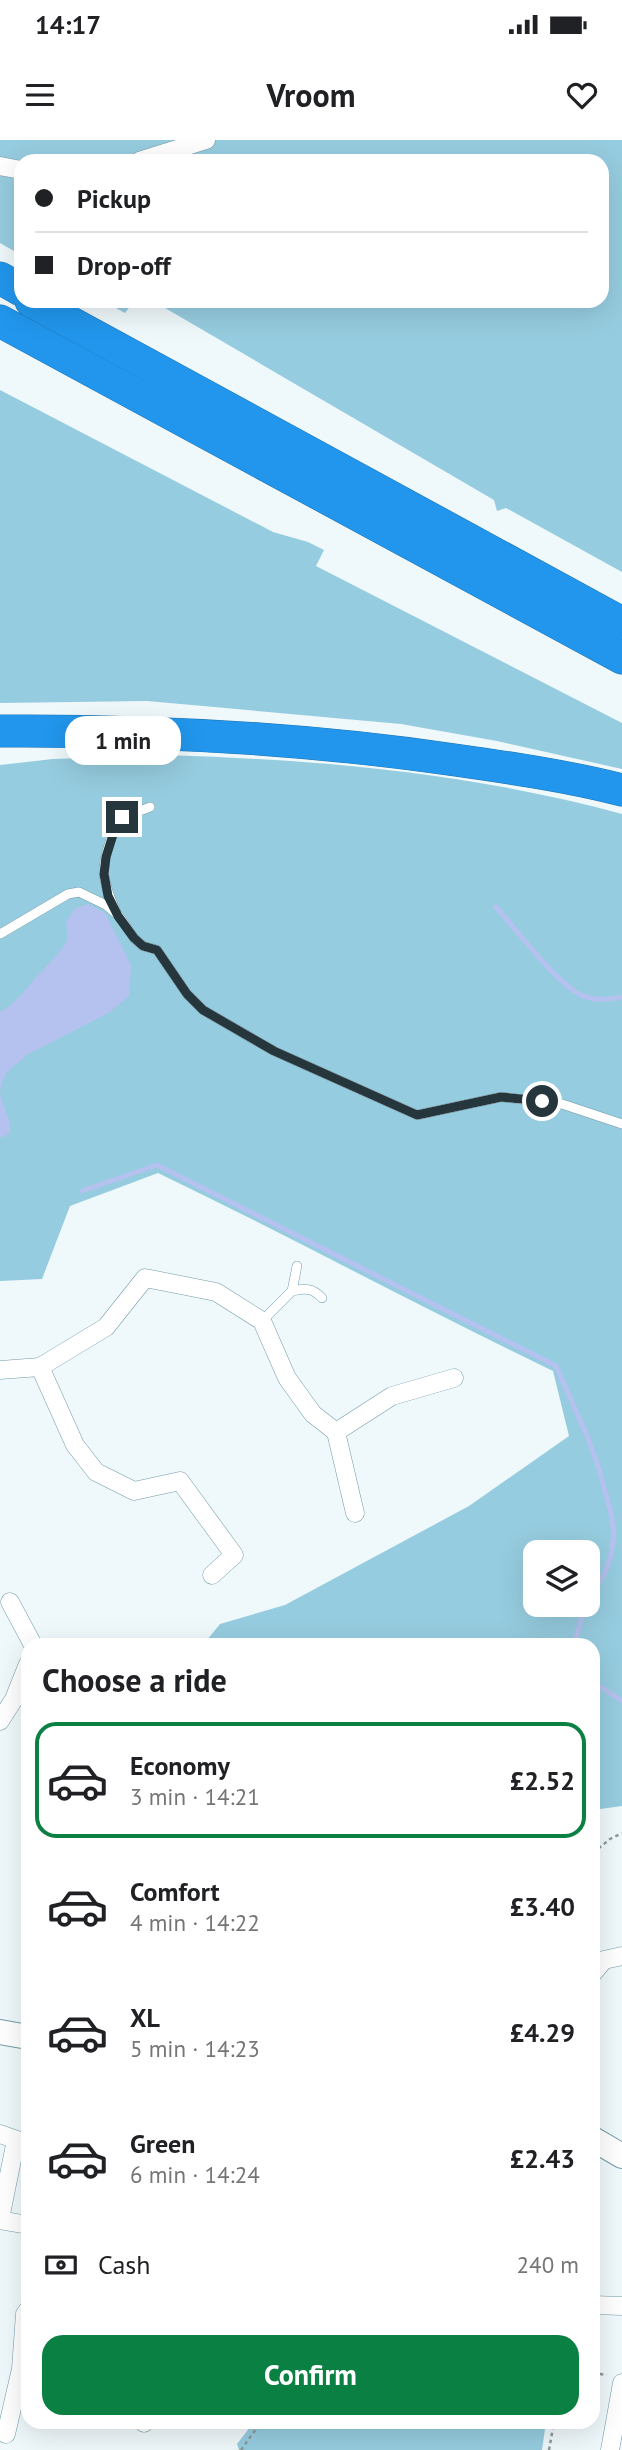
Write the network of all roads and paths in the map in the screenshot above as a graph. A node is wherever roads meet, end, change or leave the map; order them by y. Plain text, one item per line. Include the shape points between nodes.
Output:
1 (206, 140) edge
2 (161, 154) edge
3 (44, 308) edge
4 (51, 308) edge
5 (0, 321) edge
6 (129, 354) junction
7 (622, 623) edge
8 (622, 658) edge
9 (0, 732) edge
10 (195, 736) junction
11 (0, 745) edge
12 (622, 790) edge
13 (150, 807) dead end
14 (118, 916) junction
15 (0, 934) edge
16 (622, 1124) edge
17 (297, 1266) dead end
18 (292, 1291) junction
19 (322, 1298) dead end
20 (262, 1321) junction
21 (40, 1367) junction
22 (0, 1370) edge
23 (454, 1378) dead end
24 (336, 1433) junction
25 (355, 1513) dead end
26 (212, 1575) dead end
27 (10, 1602) dead end
28 (29, 1638) edge
29 (21, 1682) edge
30 (0, 1721) edge
31 (622, 1833) edge
32 (600, 1847) edge
33 (622, 1956) edge
34 (600, 1965) edge
35 (0, 2032) edge
36 (21, 2036) edge
37 (15, 2139) edge
38 (600, 2143) edge
39 (622, 2156) edge
40 (0, 2219) edge
41 (21, 2224) edge
42 (600, 2305) edge
43 (622, 2306) edge
44 (21, 2369) edge
45 (622, 2383) edge
46 (256, 2429) edge
47 (553, 2429) edge
48 (6, 2434) dead end
49 (241, 2450) edge
50 (549, 2450) edge
51 (610, 2450) edge

1 - 2 street
3 - 6 highway
4 - 6 highway
5 - 8 highway
6 - 7 highway
9 - 10 highway
10 - 11 highway
10 - 12 highway via 402,752 564,776
13 - 14 lane via 122,817 106,857 108,896
14 - 15 lane via 79,892
14 - 16 lane via 143,946 157,950 203,1010 274,1051 417,1115 501,1097 562,1104
17 - 18 lane
18 - 19 lane via 315,1290
18 - 20 lane
20 - 21 street via 216,1292 145,1278 106,1327
20 - 24 street via 287,1378 313,1414
21 - 22 street
21 - 26 street via 75,1445 96,1472 134,1491 180,1481 234,1555
23 - 24 street via 392,1396
24 - 25 street
27 - 28 street
29 - 30 street
31 - 32 path
33 - 34 street
35 - 36 street
37 - 40 street
38 - 39 street
40 - 41 street
42 - 43 street
44 - 48 street
45 - 51 street
46 - 49 path
47 - 50 path

